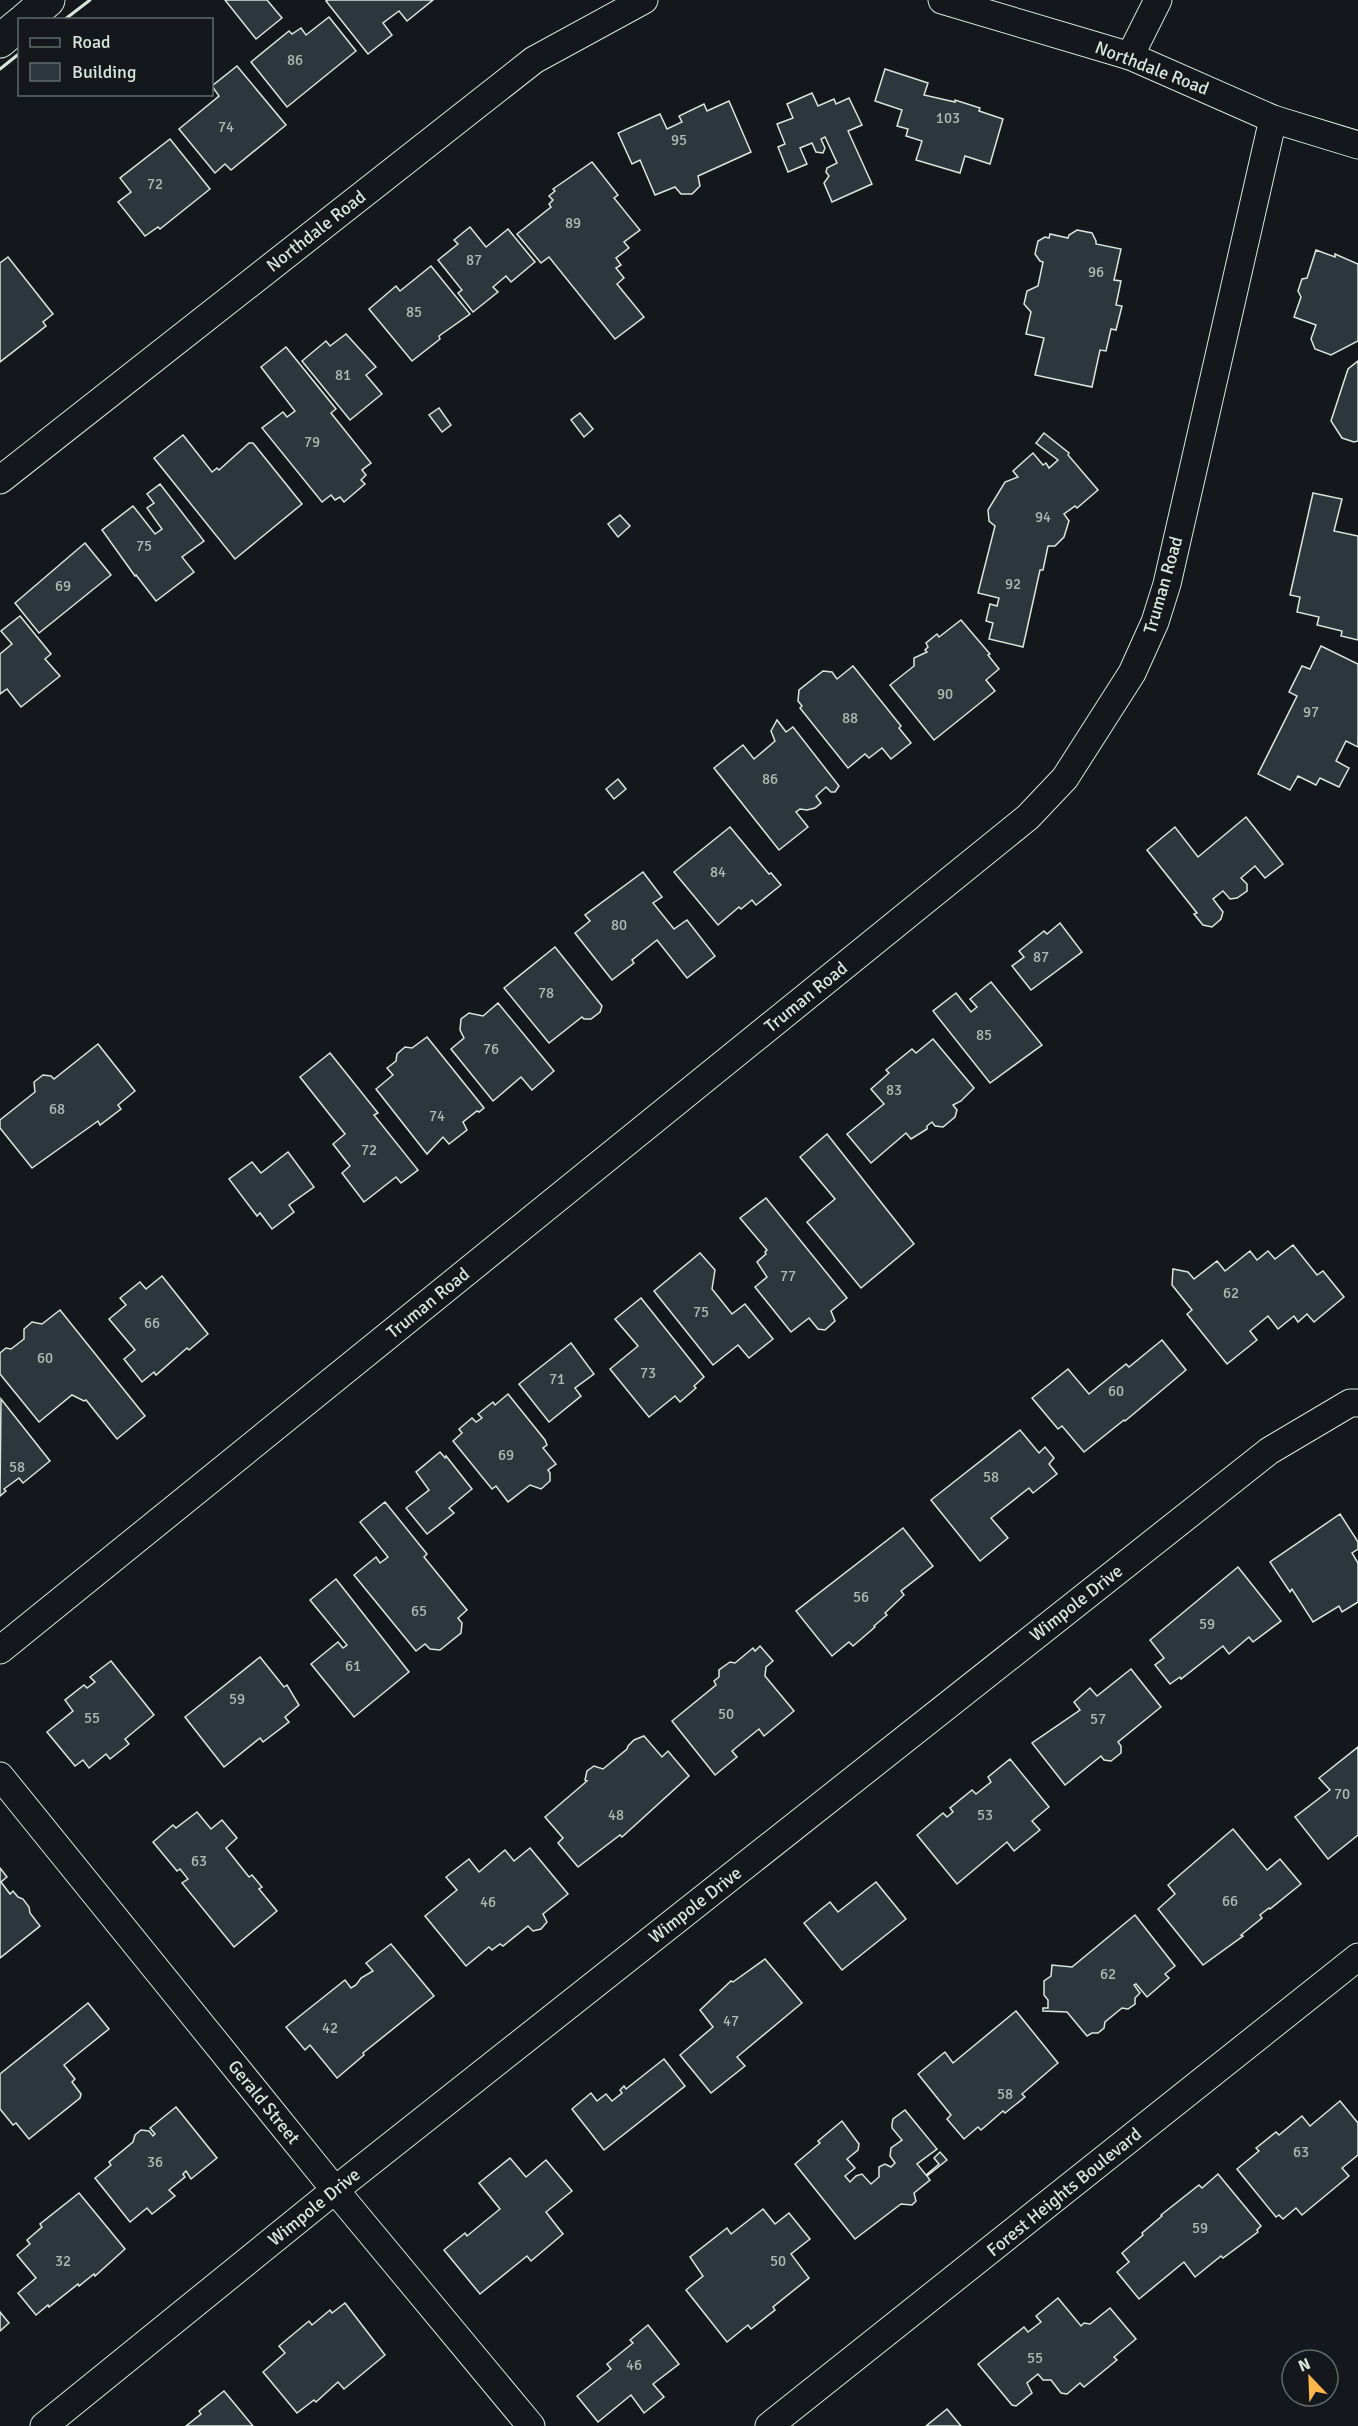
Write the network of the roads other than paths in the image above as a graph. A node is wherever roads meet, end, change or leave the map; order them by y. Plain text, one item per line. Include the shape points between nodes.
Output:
1 (48, 0) edge
2 (644, 0) edge
3 (942, 0) edge
4 (1158, 0) edge
5 (27, 18) edge
6 (18, 26) edge
7 (0, 41) edge
8 (1130, 56) junction
9 (1273, 119) junction
10 (1358, 145) edge
11 (0, 480) edge
12 (1358, 1403) edge
13 (0, 1650) edge
14 (0, 1776) edge
15 (1358, 1957) edge
16 (335, 2190) junction
17 (44, 2426) edge
18 (531, 2426) edge
19 (769, 2426) edge

1 - 5 highway
2 - 11 street, Northdale Road via 534,60
3 - 8 street, Northdale Road
4 - 8 street
6 - 7 highway
8 - 9 street, Northdale Road
9 - 10 street, Northdale Road
9 - 13 street, Truman Road via 1167,584 1132,673 1065,778 1019,825
12 - 16 street, Wimpole Drive via 1350,1403 1269,1451
14 - 16 street, Gerald Street
15 - 19 street, Forest Heights Boulevard
16 - 17 street, Wimpole Drive
16 - 18 street, Gerald Street

